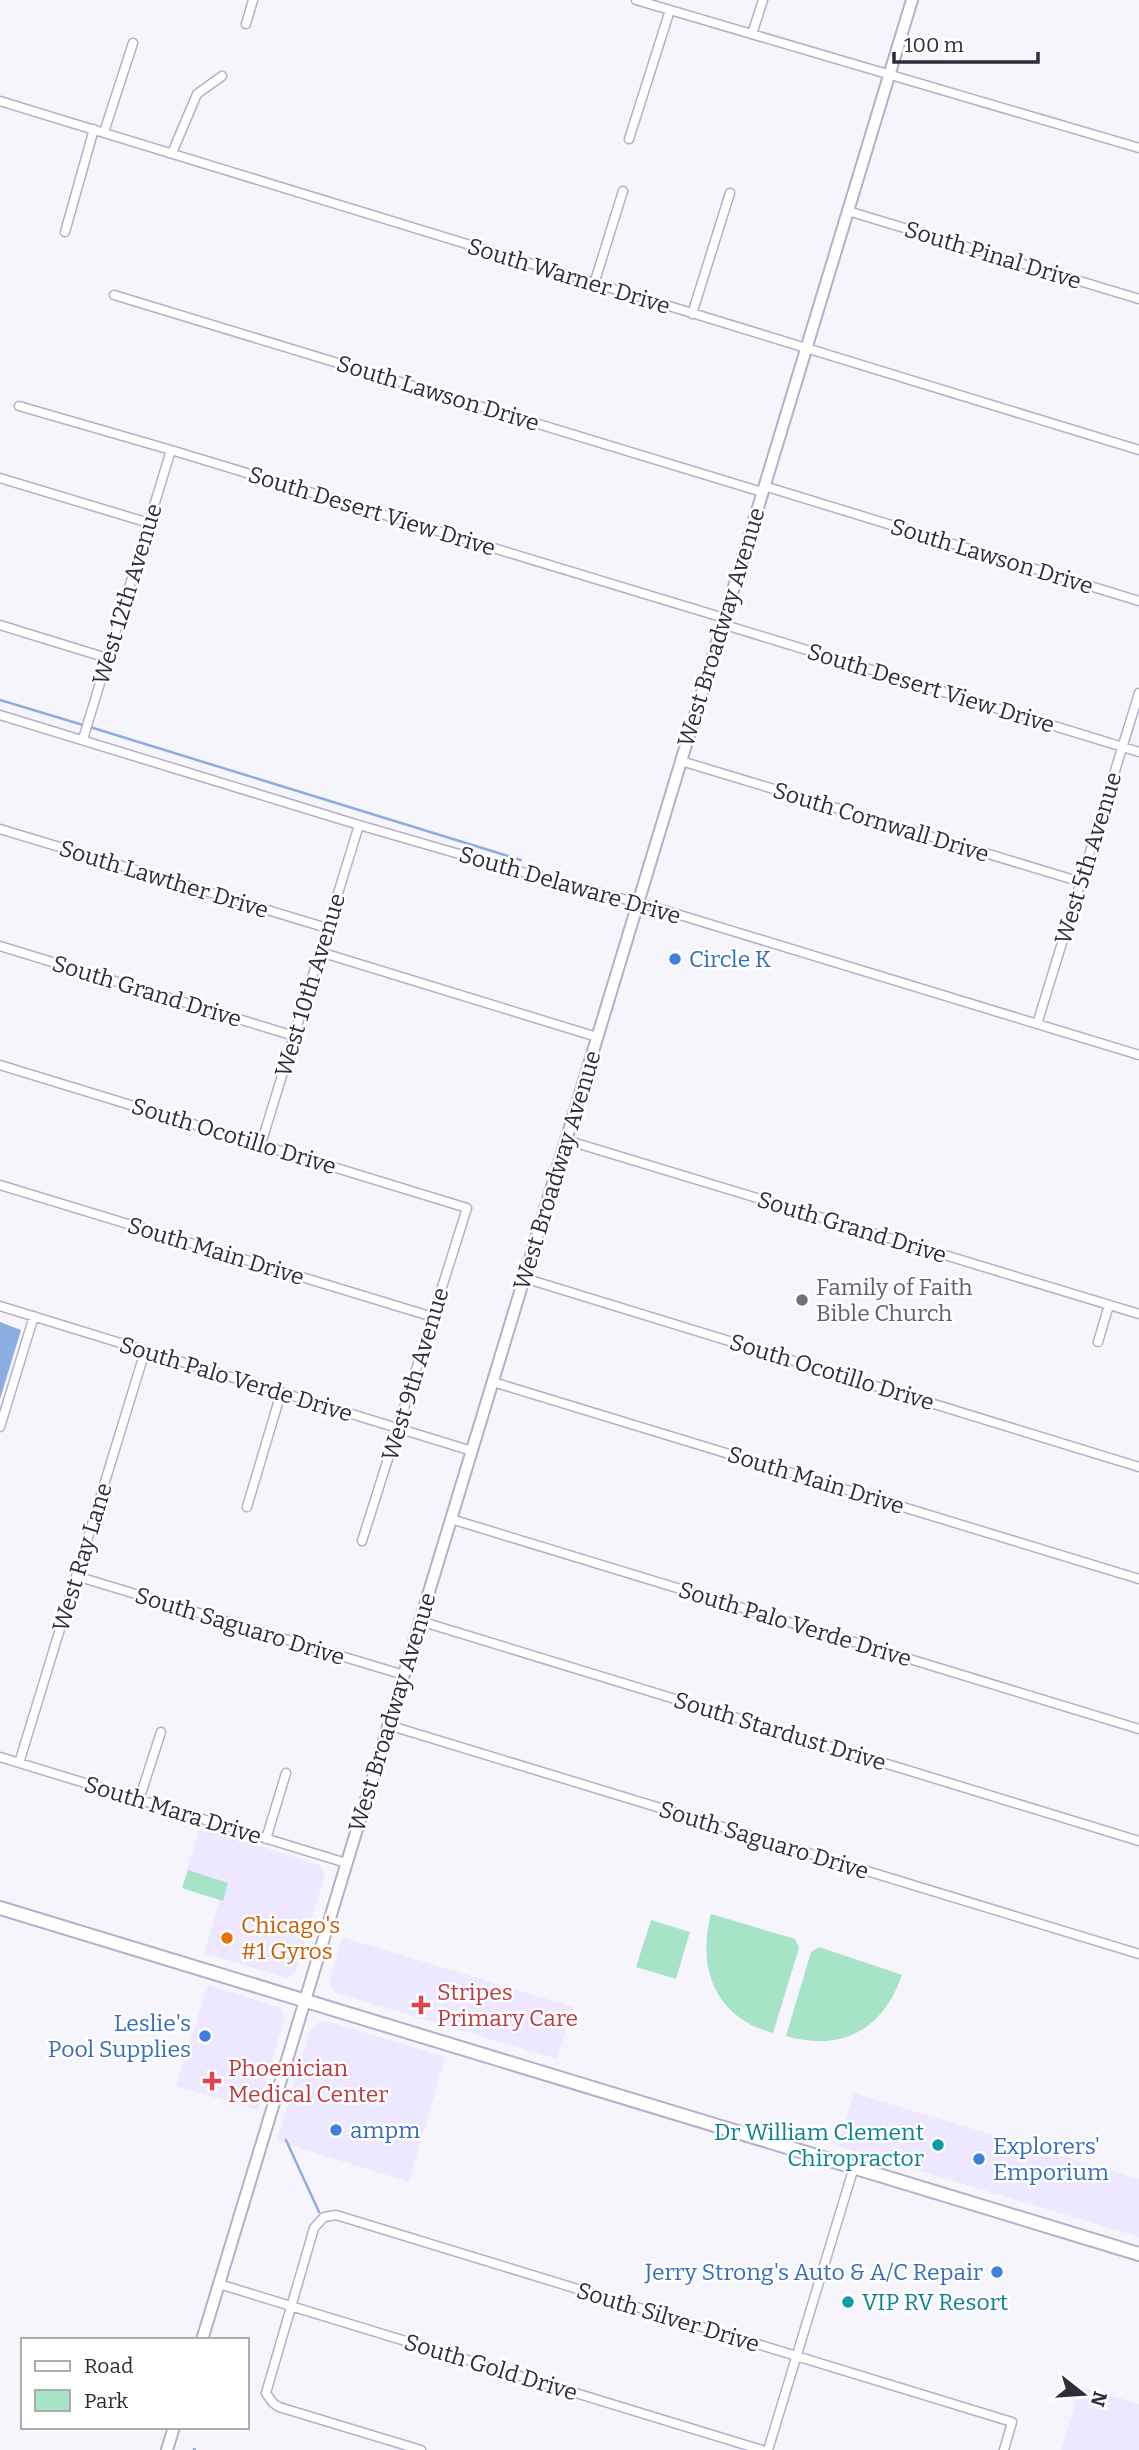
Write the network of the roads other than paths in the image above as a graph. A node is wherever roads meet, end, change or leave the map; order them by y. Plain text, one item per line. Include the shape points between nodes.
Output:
1 (253, 0) edge
2 (636, 0) edge
3 (762, 0) edge
4 (912, 0) edge
5 (670, 10) junction
6 (246, 24) dead end
7 (752, 34) junction
8 (133, 43) dead end
9 (890, 73) junction
10 (222, 76) dead end
11 (0, 100) edge
12 (94, 129) junction
13 (104, 132) junction
14 (629, 139) dead end
15 (1139, 148) edge
16 (173, 153) junction
17 (623, 191) dead end
18 (730, 193) dead end
19 (848, 211) junction
20 (65, 232) dead end
21 (594, 284) junction
22 (114, 295) dead end
23 (1139, 299) edge
24 (692, 314) junction
25 (807, 348) junction
26 (19, 406) dead end
27 (172, 450) junction
28 (1139, 450) edge
29 (0, 478) edge
30 (763, 489) junction
31 (149, 523) junction
32 (1139, 601) edge
33 (723, 621) junction
34 (0, 625) edge
35 (107, 658) junction
36 (1139, 692) edge
37 (0, 715) edge
38 (86, 731) junction
39 (1123, 746) junction
40 (1139, 751) edge
41 (681, 761) junction
42 (359, 825) junction
43 (0, 829) edge
44 (1081, 882) junction
45 (638, 903) junction
46 (327, 928) junction
47 (0, 946) edge
48 (320, 952) junction
49 (1037, 1024) junction
50 (295, 1036) junction
51 (597, 1037) junction
52 (1139, 1055) edge
53 (0, 1065) edge
54 (566, 1140) junction
55 (261, 1144) junction
56 (0, 1185) edge
57 (467, 1208) joint
58 (524, 1278) junction
59 (1109, 1305) junction
60 (0, 1306) edge
61 (1139, 1314) edge
62 (34, 1317) junction
63 (433, 1317) junction
64 (1098, 1342) dead end
65 (145, 1351) junction
66 (493, 1382) junction
67 (281, 1392) junction
68 (0, 1427) edge
69 (398, 1428) junction
70 (472, 1451) junction
71 (1139, 1467) edge
72 (247, 1507) dead end
73 (451, 1518) junction
74 (362, 1541) dead end
75 (76, 1576) junction
76 (1139, 1578) edge
77 (420, 1621) junction
78 (404, 1675) junction
79 (388, 1725) junction
80 (1139, 1729) edge
81 (161, 1732) dead end
82 (0, 1757) edge
83 (19, 1763) junction
84 (286, 1773) dead end
85 (139, 1800) junction
86 (266, 1839) junction
87 (1139, 1841) edge
88 (346, 1863) junction
89 (0, 1908) edge
90 (1139, 1954) edge
91 (305, 2000) junction
92 (854, 2167) junction
93 (1139, 2254) edge
94 (219, 2284) junction
95 (291, 2306) junction
96 (203, 2338) edge
97 (797, 2356) junction
98 (173, 2429) edge
99 (167, 2450) edge
100 (421, 2450) edge
101 (762, 2450) edge
102 (768, 2450) edge
103 (1004, 2450) edge

1 - 6 street
2 - 5 street
3 - 7 street
4 - 9 main road, West Broadway Avenue
5 - 7 street
5 - 14 street
7 - 9 street
8 - 13 street
9 - 15 street
9 - 19 main road, West Broadway Avenue
10 - 16 street via 197,94
11 - 12 street, South Warner Drive
12 - 13 street, South Warner Drive
12 - 20 street
13 - 16 street, South Warner Drive
16 - 21 street, South Warner Drive
17 - 21 street
18 - 24 street
19 - 23 street, South Pinal Drive
19 - 25 main road, West Broadway Avenue
21 - 24 street, South Warner Drive
22 - 30 street, South Lawson Drive
24 - 25 street, South Warner Drive
25 - 28 street, South Warner Drive
25 - 30 main road, West Broadway Avenue
26 - 27 street, South Desert View Drive
27 - 31 street, West 12th Avenue
27 - 33 street, South Desert View Drive
29 - 31 street
30 - 32 street, South Lawson Drive
30 - 33 main road, West Broadway Avenue
31 - 35 street, West 12th Avenue
33 - 39 street, South Desert View Drive
33 - 41 main road, West Broadway Avenue
34 - 35 street
35 - 38 street, West 12th Avenue
36 - 39 street, West 5th Avenue
37 - 38 street, South Delaware Drive
38 - 42 street, South Delaware Drive
39 - 40 street, South Desert View Drive
39 - 44 street, West 5th Avenue
41 - 44 street, South Cornwall Drive
41 - 45 main road, West Broadway Avenue
42 - 45 street, South Delaware Drive
42 - 46 street, West 10th Avenue
43 - 46 street, South Lawther Drive
44 - 49 street, West 5th Avenue
45 - 49 street, South Delaware Drive
45 - 51 main road, West Broadway Avenue
46 - 48 street, West 10th Avenue
47 - 50 street, South Grand Drive
48 - 50 street, West 10th Avenue
48 - 51 street
49 - 52 street, South Delaware Drive
50 - 55 street, West 10th Avenue
51 - 54 main road, West Broadway Avenue
53 - 55 street, South Ocotillo Drive
54 - 58 main road, West Broadway Avenue
54 - 59 street, South Grand Drive
55 - 57 street, South Ocotillo Drive
56 - 63 street, South Main Drive
57 - 63 street, West 9th Avenue
58 - 66 main road, West Broadway Avenue
58 - 71 street, South Ocotillo Drive
59 - 61 street, South Grand Drive
59 - 64 street
60 - 62 street, South Palo Verde Drive
62 - 65 street, South Palo Verde Drive
62 - 68 street
63 - 69 street, West 9th Avenue
65 - 67 street, South Palo Verde Drive
65 - 75 street, West Ray Lane
66 - 70 main road, West Broadway Avenue
66 - 76 street, South Main Drive
67 - 69 street, South Palo Verde Drive
67 - 72 street
69 - 70 street, South Palo Verde Drive
69 - 74 street, West 9th Avenue
70 - 73 main road, West Broadway Avenue
73 - 77 main road, West Broadway Avenue
73 - 80 street, South Palo Verde Drive
75 - 78 street, South Saguaro Drive
75 - 83 street, West Ray Lane
77 - 78 main road, West Broadway Avenue
77 - 87 street, South Stardust Drive
78 - 79 main road, West Broadway Avenue
79 - 88 main road, West Broadway Avenue
79 - 90 street, South Saguaro Drive
81 - 85 street
82 - 83 street, South Mara Drive
83 - 85 street, South Mara Drive
84 - 86 street
85 - 86 street, South Mara Drive
86 - 88 street, South Mara Drive
88 - 91 main road, West Broadway Avenue
89 - 91 main road
91 - 92 main road
91 - 94 main road, West Broadway Avenue
92 - 93 main road
92 - 97 street
94 - 95 street, South Gold Drive
94 - 96 main road, West Broadway Avenue
95 - 97 street, South Silver Drive via 314,2228 324,2217 336,2215
95 - 100 street via 267,2386 269,2398 279,2407
95 - 101 street, South Gold Drive
97 - 102 street
97 - 103 street, South Silver Drive via 1012,2422
98 - 99 main road

